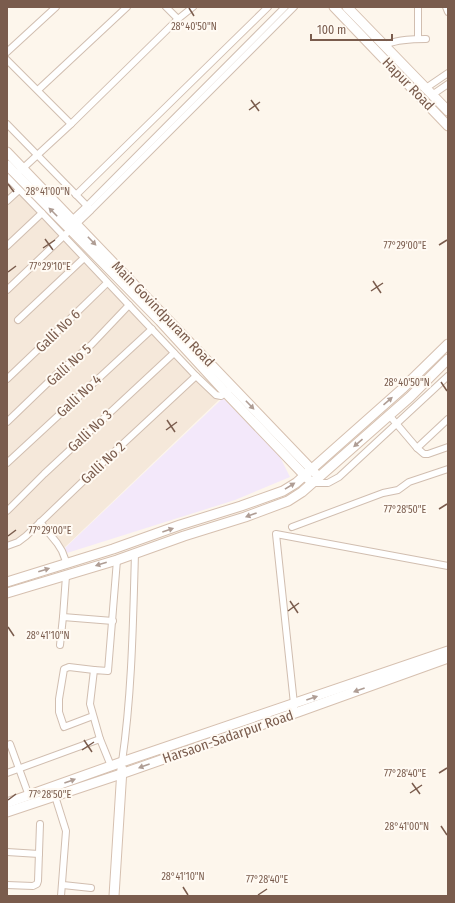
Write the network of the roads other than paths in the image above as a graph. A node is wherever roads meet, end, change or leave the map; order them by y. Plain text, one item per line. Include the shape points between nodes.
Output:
1 (56, 7) edge
2 (126, 7) edge
3 (166, 7) edge
4 (193, 7) edge
5 (268, 7) edge
6 (285, 7) edge
7 (294, 7) edge
8 (334, 7) edge
9 (348, 7) edge
10 (418, 7) edge
11 (446, 7) edge
12 (448, 12) edge
13 (178, 19) junction
14 (418, 39) junction
15 (426, 39) dead end
16 (386, 47) junction
17 (7, 52) edge
18 (7, 60) edge
19 (448, 73) edge
20 (448, 84) edge
21 (38, 90) junction
22 (429, 91) junction
23 (448, 111) edge
24 (7, 124) edge
25 (71, 124) junction
26 (448, 126) edge
27 (7, 152) edge
28 (37, 155) junction
29 (7, 165) edge
30 (20, 172) junction
31 (7, 177) edge
32 (19, 190) junction
33 (76, 195) junction
34 (7, 201) edge
35 (89, 208) junction
36 (42, 213) junction
37 (70, 227) junction
38 (7, 246) edge
39 (84, 258) junction
40 (107, 283) junction
41 (7, 290) edge
42 (129, 305) junction
43 (18, 320) dead end
44 (152, 329) junction
45 (448, 344) edge
46 (174, 353) junction
47 (448, 359) edge
48 (196, 376) junction
49 (448, 376) edge
50 (7, 379) edge
51 (229, 390) junction
52 (389, 415) junction
53 (447, 421) edge
54 (7, 422) edge
55 (396, 424) junction
56 (448, 447) edge
57 (417, 448) junction
58 (7, 463) edge
59 (448, 469) edge
60 (308, 472) junction
61 (315, 480) junction
62 (7, 512) edge
63 (40, 522) junction
64 (292, 527) dead end
65 (7, 546) edge
66 (135, 553) junction
67 (117, 560) junction
68 (66, 564) junction
69 (448, 566) edge
70 (66, 576) junction
71 (7, 582) edge
72 (7, 593) edge
73 (63, 617) junction
74 (113, 621) junction
75 (60, 645) dead end
76 (448, 651) edge
77 (448, 658) edge
78 (94, 670) junction
79 (294, 708) junction
80 (93, 716) junction
81 (100, 739) junction
82 (10, 747) edge
83 (122, 762) junction
84 (110, 766) junction
85 (19, 768) junction
86 (7, 773) edge
87 (122, 774) junction
88 (29, 796) junction
89 (55, 796) junction
90 (7, 803) edge
91 (7, 812) edge
92 (40, 824) dead end
93 (7, 852) edge
94 (39, 854) junction
95 (7, 885) edge
96 (63, 885) junction
97 (91, 888) dead end
98 (61, 896) edge
99 (114, 896) edge

1 - 17 street
2 - 21 street
3 - 13 street
4 - 13 street
5 - 33 street
6 - 35 street
7 - 35 street
8 - 26 street, Hapur Road
9 - 16 street, Hapur Road
10 - 14 street
11 - 12 street
13 - 25 street
14 - 15 street
14 - 16 street via 392,42
16 - 22 street, Hapur Road
18 - 21 street
19 - 22 street
20 - 22 street
21 - 25 street
22 - 23 street, Hapur Road
24 - 28 street
25 - 28 street
27 - 30 street, Main Govindpuram Road
28 - 30 street
28 - 33 street
29 - 30 street, Main Govindpuram Road
30 - 37 street, Main Govindpuram Road
31 - 32 street
32 - 34 street
32 - 36 street
33 - 35 street
35 - 37 street
36 - 37 street
36 - 38 street
37 - 39 street
37 - 41 street
37 - 51 street, Main Govindpuram Road
39 - 40 street
39 - 43 street
40 - 42 street
40 - 50 street, Galli No 6
42 - 44 street
42 - 54 street, Galli No 5 via 91,345
44 - 46 street
44 - 58 street, Galli No 4
60 -> 45 street via 402,389
46 - 48 street
46 - 62 street, Galli No 3 via 44,474
47 - 52 street
48 - 51 street via 216,395 221,396
48 - 63 street, Galli No 2
49 - 55 street
51 - 60 street, Main Govindpuram Road
52 - 55 street
52 -> 61 street
53 - 57 street
55 - 57 street
55 - 61 street via 339,477 328,482
56 - 57 street via 428,454
59 - 64 street via 409,482 398,490 383,493
60 - 61 street, Main Govindpuram Road
68 -> 60 street via 272,495 296,483
61 -> 66 street via 288,501
63 - 65 street, Galli No 2 via 18,542
63 - 68 street via 62,551
66 - 67 street
66 - 83 street via 133,650
67 -> 70 street
67 - 74 street
71 -> 68 street
69 - 79 street via 276,534
70 - 72 street
70 - 73 street
73 - 74 street
73 - 75 street
74 - 78 street via 108,671
79 -> 76 street, Harsaon-Sadarpur Road
77 -> 79 street, Harsaon-Sadarpur Road
78 - 80 street via 90,704
78 - 80 street via 64,668 59,699 59,712 64,727
79 - 83 street, Harsaon-Sadarpur Road
79 -> 87 street, Harsaon-Sadarpur Road
80 - 81 street
81 - 84 street
81 - 85 street
82 - 85 street
83 - 84 street, Harsaon-Sadarpur Road
83 - 87 street
88 -> 84 street, Harsaon-Sadarpur Road
85 - 86 street
85 - 88 street
87 - 89 street, Harsaon-Sadarpur Road
87 - 99 street
88 - 90 street, Harsaon-Sadarpur Road
89 - 91 street, Harsaon-Sadarpur Road
89 - 96 street via 66,831
92 - 94 street
93 - 94 street
94 - 95 street via 36,885
96 - 97 street
96 - 98 street

